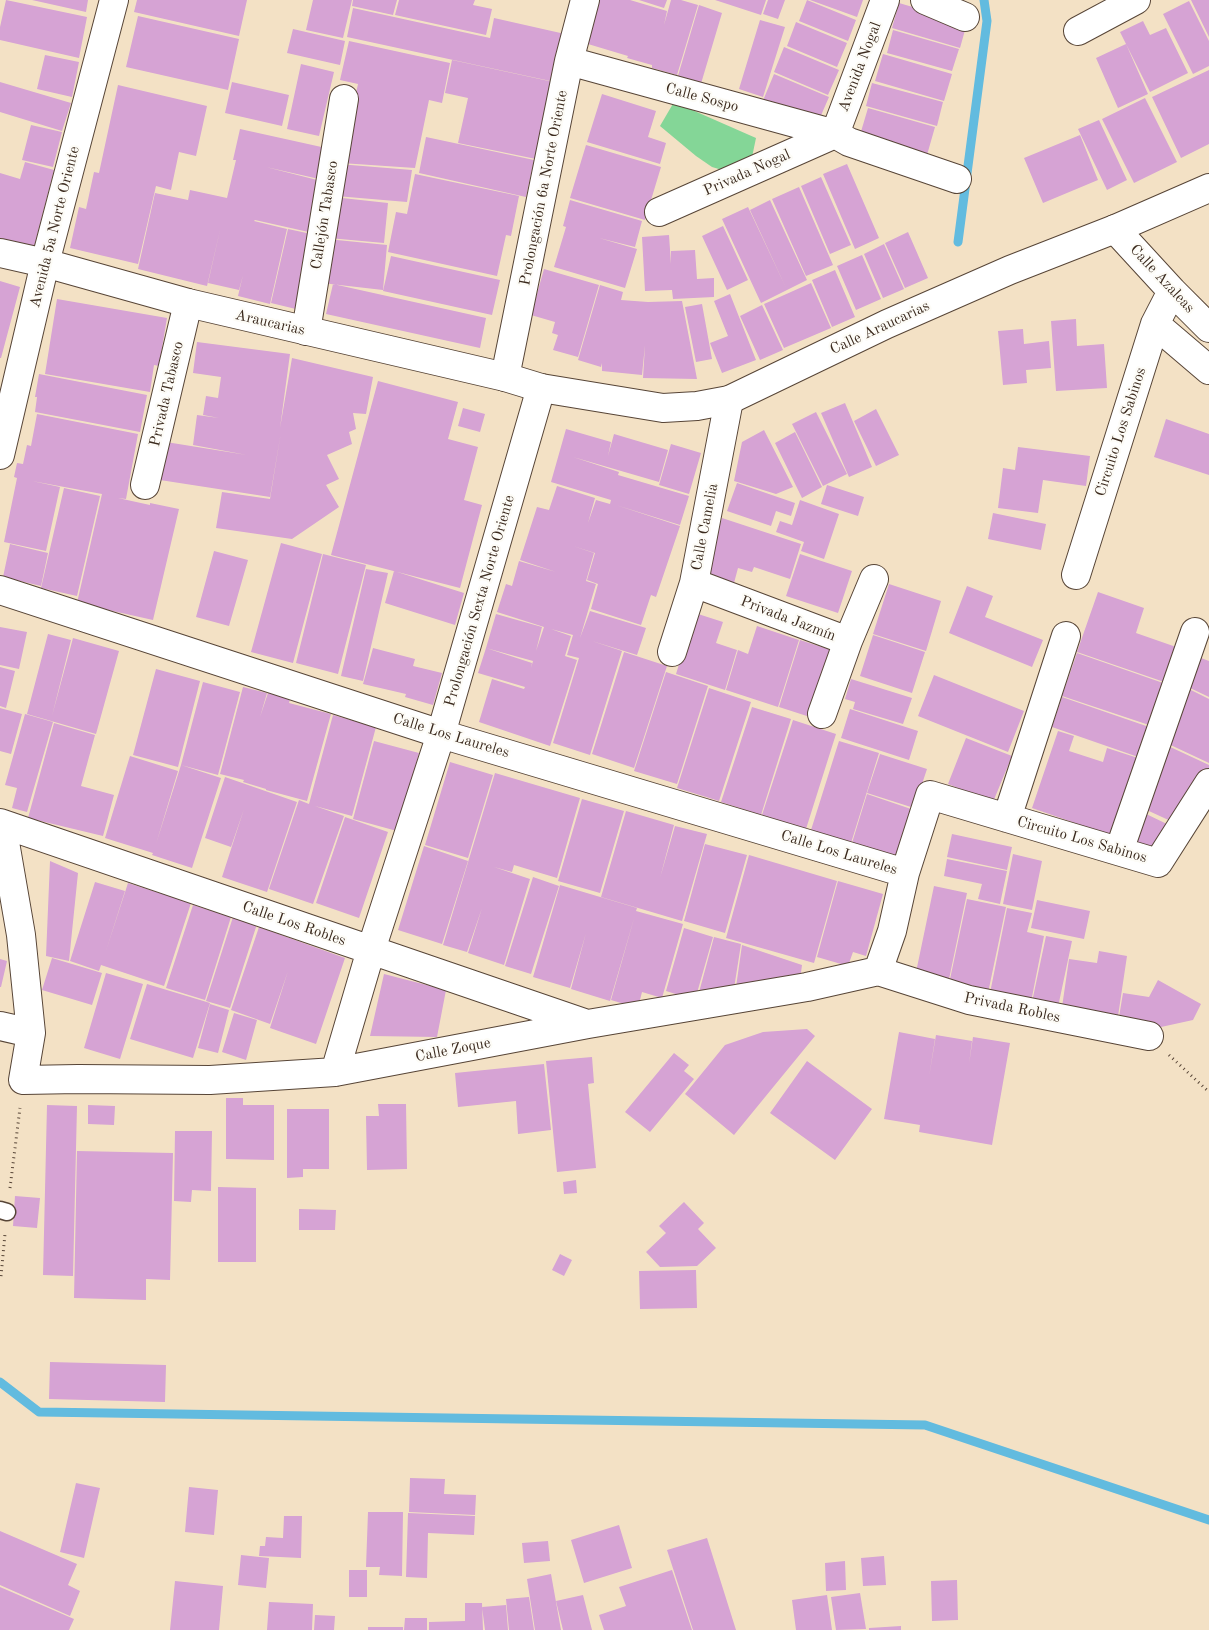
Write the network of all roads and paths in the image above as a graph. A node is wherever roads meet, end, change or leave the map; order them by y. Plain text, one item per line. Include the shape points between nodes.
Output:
1 (114, 0) edge
2 (585, 0) edge
3 (885, 0) edge
4 (925, 0) edge
5 (1136, 0) edge
6 (965, 17) dead end
7 (1078, 31) dead end
8 (569, 61) junction
9 (344, 98) dead end
10 (835, 134) junction
11 (957, 179) dead end
12 (1209, 188) edge
13 (659, 212) dead end
14 (1115, 229) junction
15 (0, 253) edge
16 (45, 263) junction
17 (1172, 292) junction
18 (188, 303) junction
19 (1155, 324) junction
20 (1209, 328) edge
21 (306, 331) junction
22 (1209, 370) edge
23 (505, 377) junction
24 (541, 388) junction
25 (730, 400) junction
26 (0, 454) edge
27 (145, 486) dead end
28 (1076, 575) dead end
29 (874, 579) dead end
30 (694, 583) junction
31 (0, 590) edge
32 (1195, 632) dead end
33 (1066, 636) dead end
34 (848, 641) junction
35 (672, 652) dead end
36 (822, 714) dead end
37 (441, 734) junction
38 (1209, 783) edge
39 (1006, 818) junction
40 (1, 824) edge
41 (1119, 851) junction
42 (905, 873) junction
43 (371, 950) junction
44 (878, 971) junction
45 (588, 1024) junction
46 (0, 1026) edge
47 (31, 1033) junction
48 (1149, 1036) joint
49 (335, 1072) junction
50 (24, 1080) junction
51 (1209, 1092) edge
52 (3, 1211) edge
53 (1, 1276) edge

1 - 16 street, Avenida 5a Norte Oriente
2 - 8 street, Prolongación 6a Norte Oriente
3 - 10 street, Avenida Nogal
4 - 6 street
5 - 7 street
8 - 10 street, Calle Sospo
8 - 23 street, Prolongación 6a Norte Oriente
9 - 21 street, Callejón Tabasco
10 - 11 street, Calle Sospo via 849,142
10 - 13 street, Privada Nogal
12 - 14 street, Calle Araucarias
14 - 17 street, Calle Azaleas
14 - 25 street, Calle Araucarias via 1010,270 887,324
15 - 16 street, Araucarias
16 - 18 street, Araucarias
16 - 26 street, Avenida 5a Norte Oriente
17 - 19 street, Circuito Los Sabinos
17 - 20 street, Calle Azaleas
18 - 21 street, Araucarias
18 - 27 street, Privada Tabasco
19 - 22 street
19 - 28 street, Circuito Los Sabinos
21 - 23 street, Araucarias
23 - 24 street, Araucarias
24 - 25 street, Calle Araucarias via 663,408
24 - 37 street, Prolongación Sexta Norte Oriente
25 - 30 street, Calle Camelia
29 - 34 street, Privada Jazmín
30 - 34 street, Privada Jazmín
30 - 35 street, Calle Camelia
31 - 37 street, Calle Los Laureles
32 - 41 street
33 - 39 street, Circuito Los Sabinos
34 - 36 street
37 - 42 street, Calle Los Laureles
37 - 43 street, Prolongación Sexta Norte Oriente
38 - 41 street, Circuito Los Sabinos via 1158,863
39 - 41 street, Circuito Los Sabinos
39 - 42 street, Circuito Los Sabinos via 930,795
40 - 43 street, Calle Los Robles
40 - 47 street via 21,935
42 - 44 street via 892,931
43 - 45 street, Calle Los Robles
43 - 49 street, Prolongación Sexta Norte Oriente
44 - 45 street, Calle Zoque via 807,987
44 - 48 street, Privada Robles via 969,1000
45 - 49 street, Calle Zoque
46 - 47 street
47 - 50 street
48 - 51 path
49 - 50 street, Calle Zoque via 210,1080
50 - 52 path
52 - 53 path

